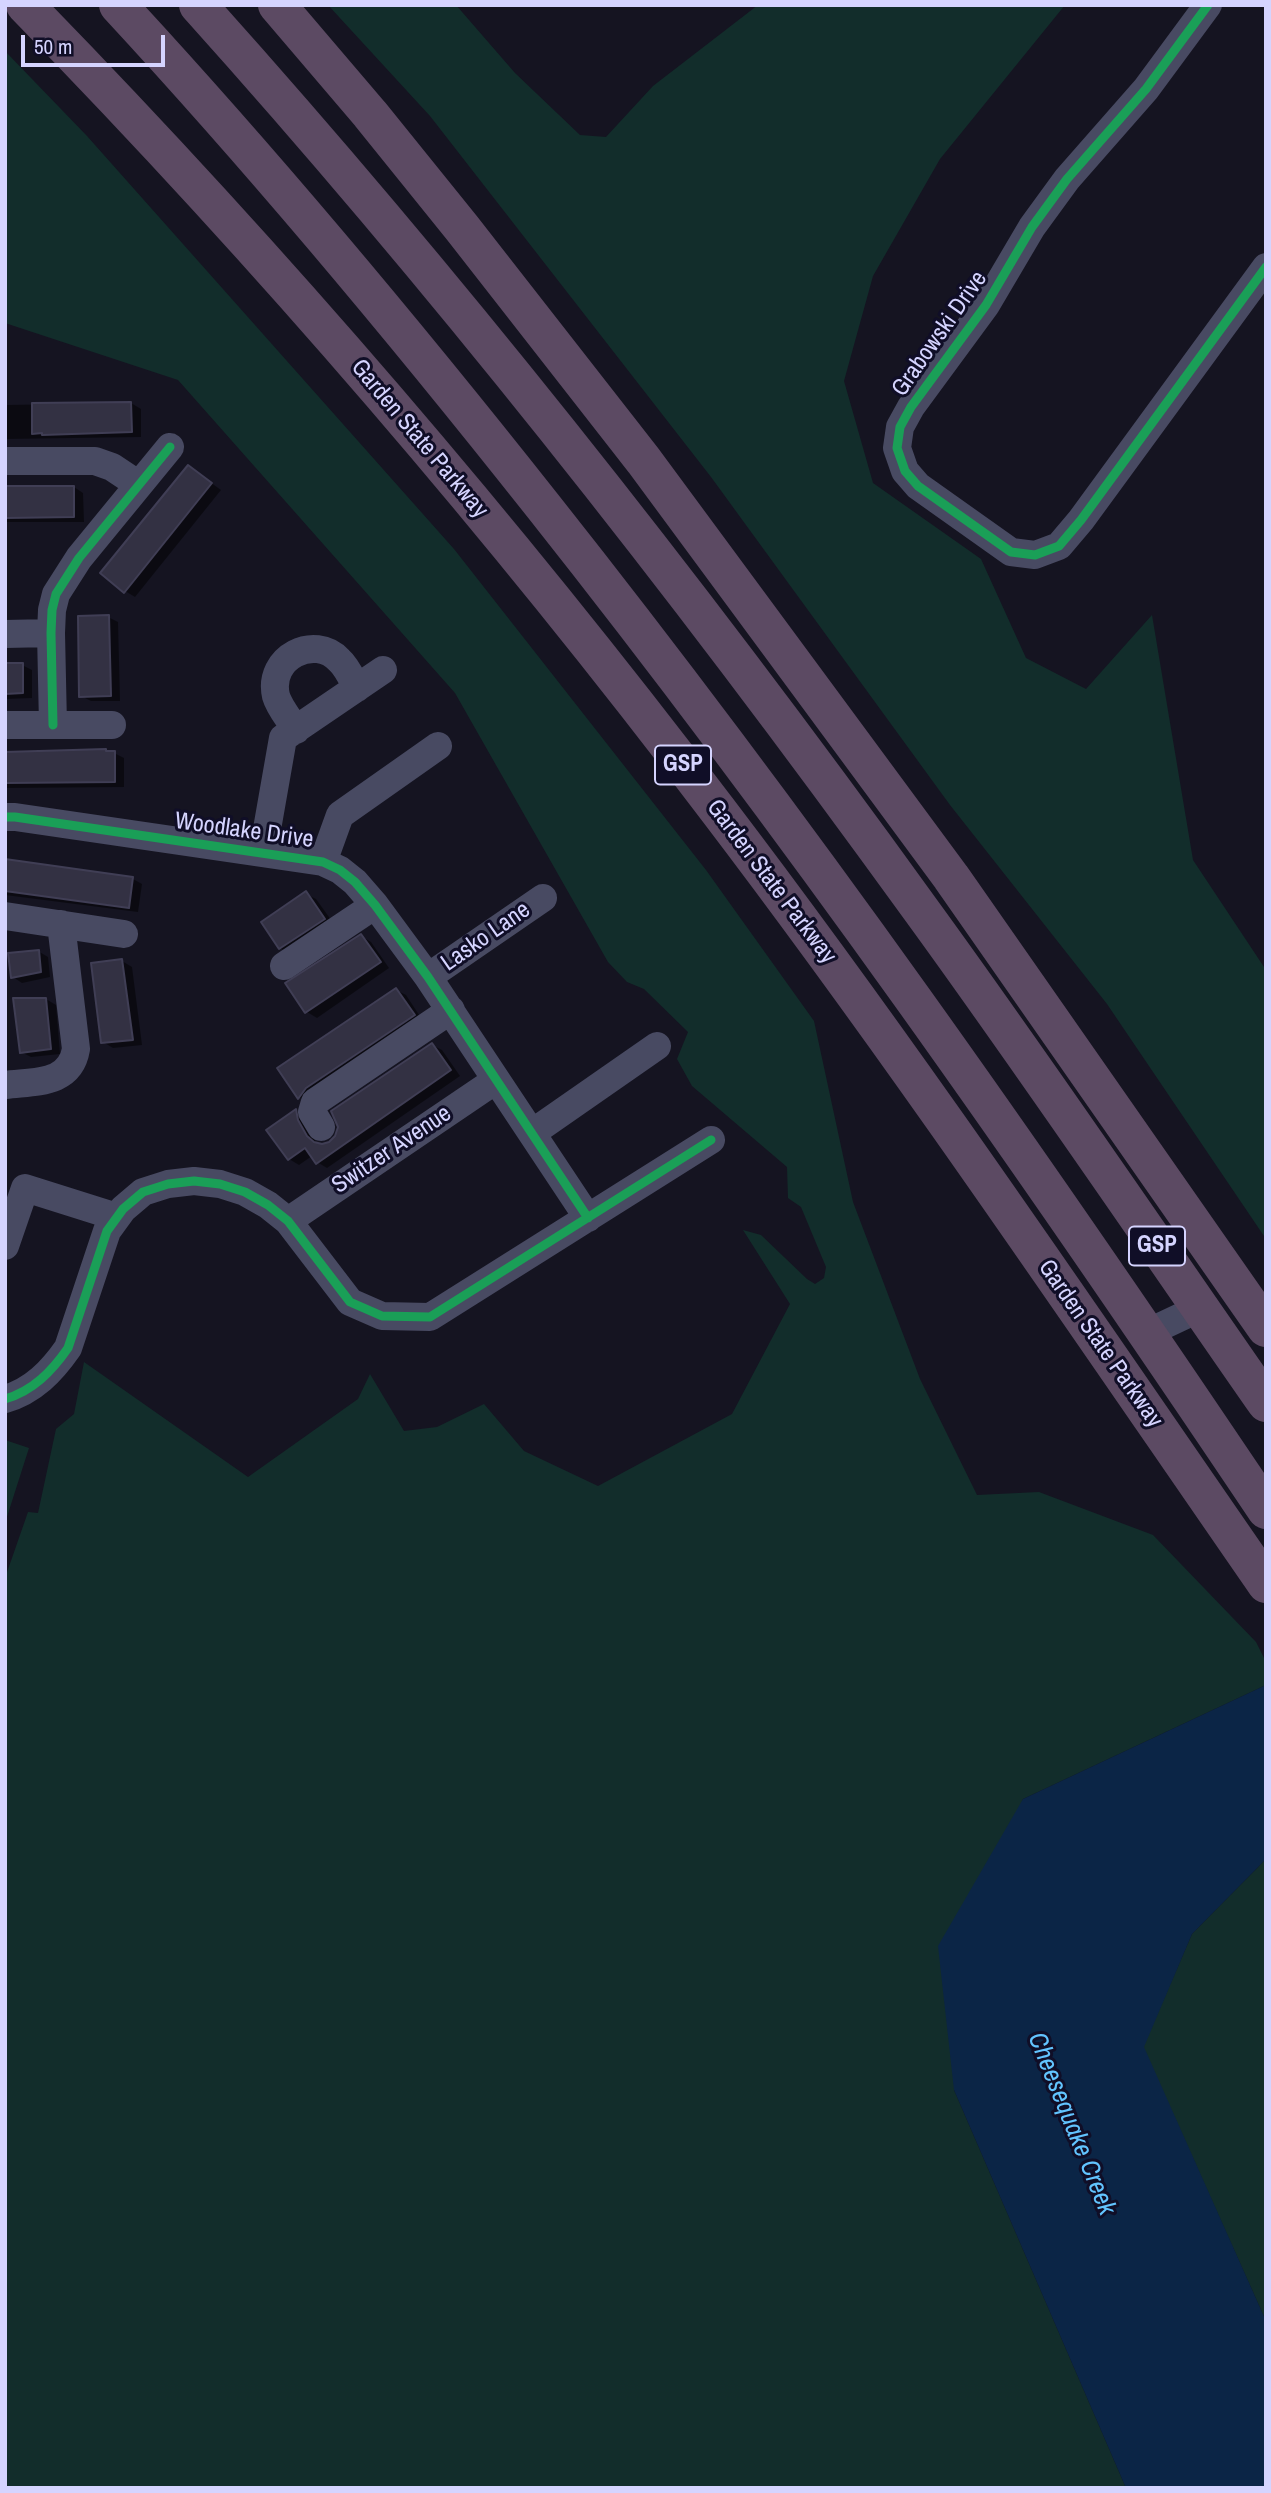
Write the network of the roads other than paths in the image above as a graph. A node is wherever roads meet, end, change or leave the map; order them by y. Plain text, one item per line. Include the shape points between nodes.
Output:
1 (25, 5) edge
2 (118, 5) edge
3 (198, 5) edge
4 (277, 5) edge
5 (1208, 5) edge
6 (1266, 267) edge
7 (170, 447) dead end
8 (5, 461) edge
9 (139, 485) junction
10 (51, 633) junction
11 (5, 634) edge
12 (383, 670) dead end
13 (357, 688) junction
14 (112, 724) dead end
15 (5, 725) edge
16 (53, 725) junction
17 (296, 730) junction
18 (438, 746) dead end
19 (5, 817) edge
20 (264, 852) junction
21 (323, 862) junction
22 (543, 898) dead end
23 (375, 905) junction
24 (5, 916) edge
25 (61, 924) junction
26 (124, 934) dead end
27 (284, 966) dead end
28 (428, 977) junction
29 (451, 1010) junction
30 (657, 1046) dead end
31 (496, 1080) junction
32 (5, 1085) edge
33 (321, 1127) dead end
34 (532, 1133) junction
35 (711, 1140) dead end
36 (117, 1217) junction
37 (588, 1218) junction
38 (288, 1221) junction
39 (5, 1246) edge
40 (1200, 1308) junction
41 (1266, 1328) edge
42 (1147, 1333) junction
43 (5, 1399) edge
44 (1266, 1403) edge
45 (1266, 1510) edge
46 (1266, 1584) edge

1 - 46 highway, Garden State Parkway / GSP via 138,122 421,439 648,719 880,1029
2 - 42 highway, Garden State Parkway / GSP via 356,275 613,594 857,919
3 - 40 highway, GSP via 420,262 690,600 927,918
4 - 41 highway, GSP via 416,171 644,461 951,877
5 - 6 street, Grabowski Drive via 1146,89 1067,179 986,305 911,407 900,427 897,448 905,471 918,486 1011,552 1035,555 1059,546
7 - 9 street
8 - 9 street via 94,461
9 - 10 street via 63,581 52,610
10 - 11 street
10 - 16 street
12 - 13 street
13 - 17 street
13 - 17 street via 339,659 325,651 307,649 288,656 276,674 276,698
14 - 16 street
15 - 16 street
17 - 20 street via 283,738
18 - 21 street via 340,815
19 - 20 street, Woodlake Drive
20 - 21 street, Woodlake Drive
21 - 23 street, Woodlake Drive via 355,882
22 - 28 street, Lasko Lane
23 - 27 street
23 - 28 street, Woodlake Drive
24 - 25 street
25 - 26 street
25 - 32 street via 74,1061 57,1078
28 - 29 street, Woodlake Drive
29 - 31 street, Woodlake Drive
29 - 33 street via 315,1102 312,1112
30 - 34 street
31 - 34 street, Woodlake Drive
31 - 38 street, Switzer Avenue
34 - 37 street, Woodlake Drive
35 - 37 street
36 - 38 street via 143,1192 194,1181 245,1192
36 - 39 street via 25,1188
36 - 43 street via 107,1231 68,1348 43,1379
37 - 38 street via 430,1317 382,1316 350,1302
40 - 42 street
40 - 44 highway, GSP
42 - 45 highway, Garden State Parkway / GSP

